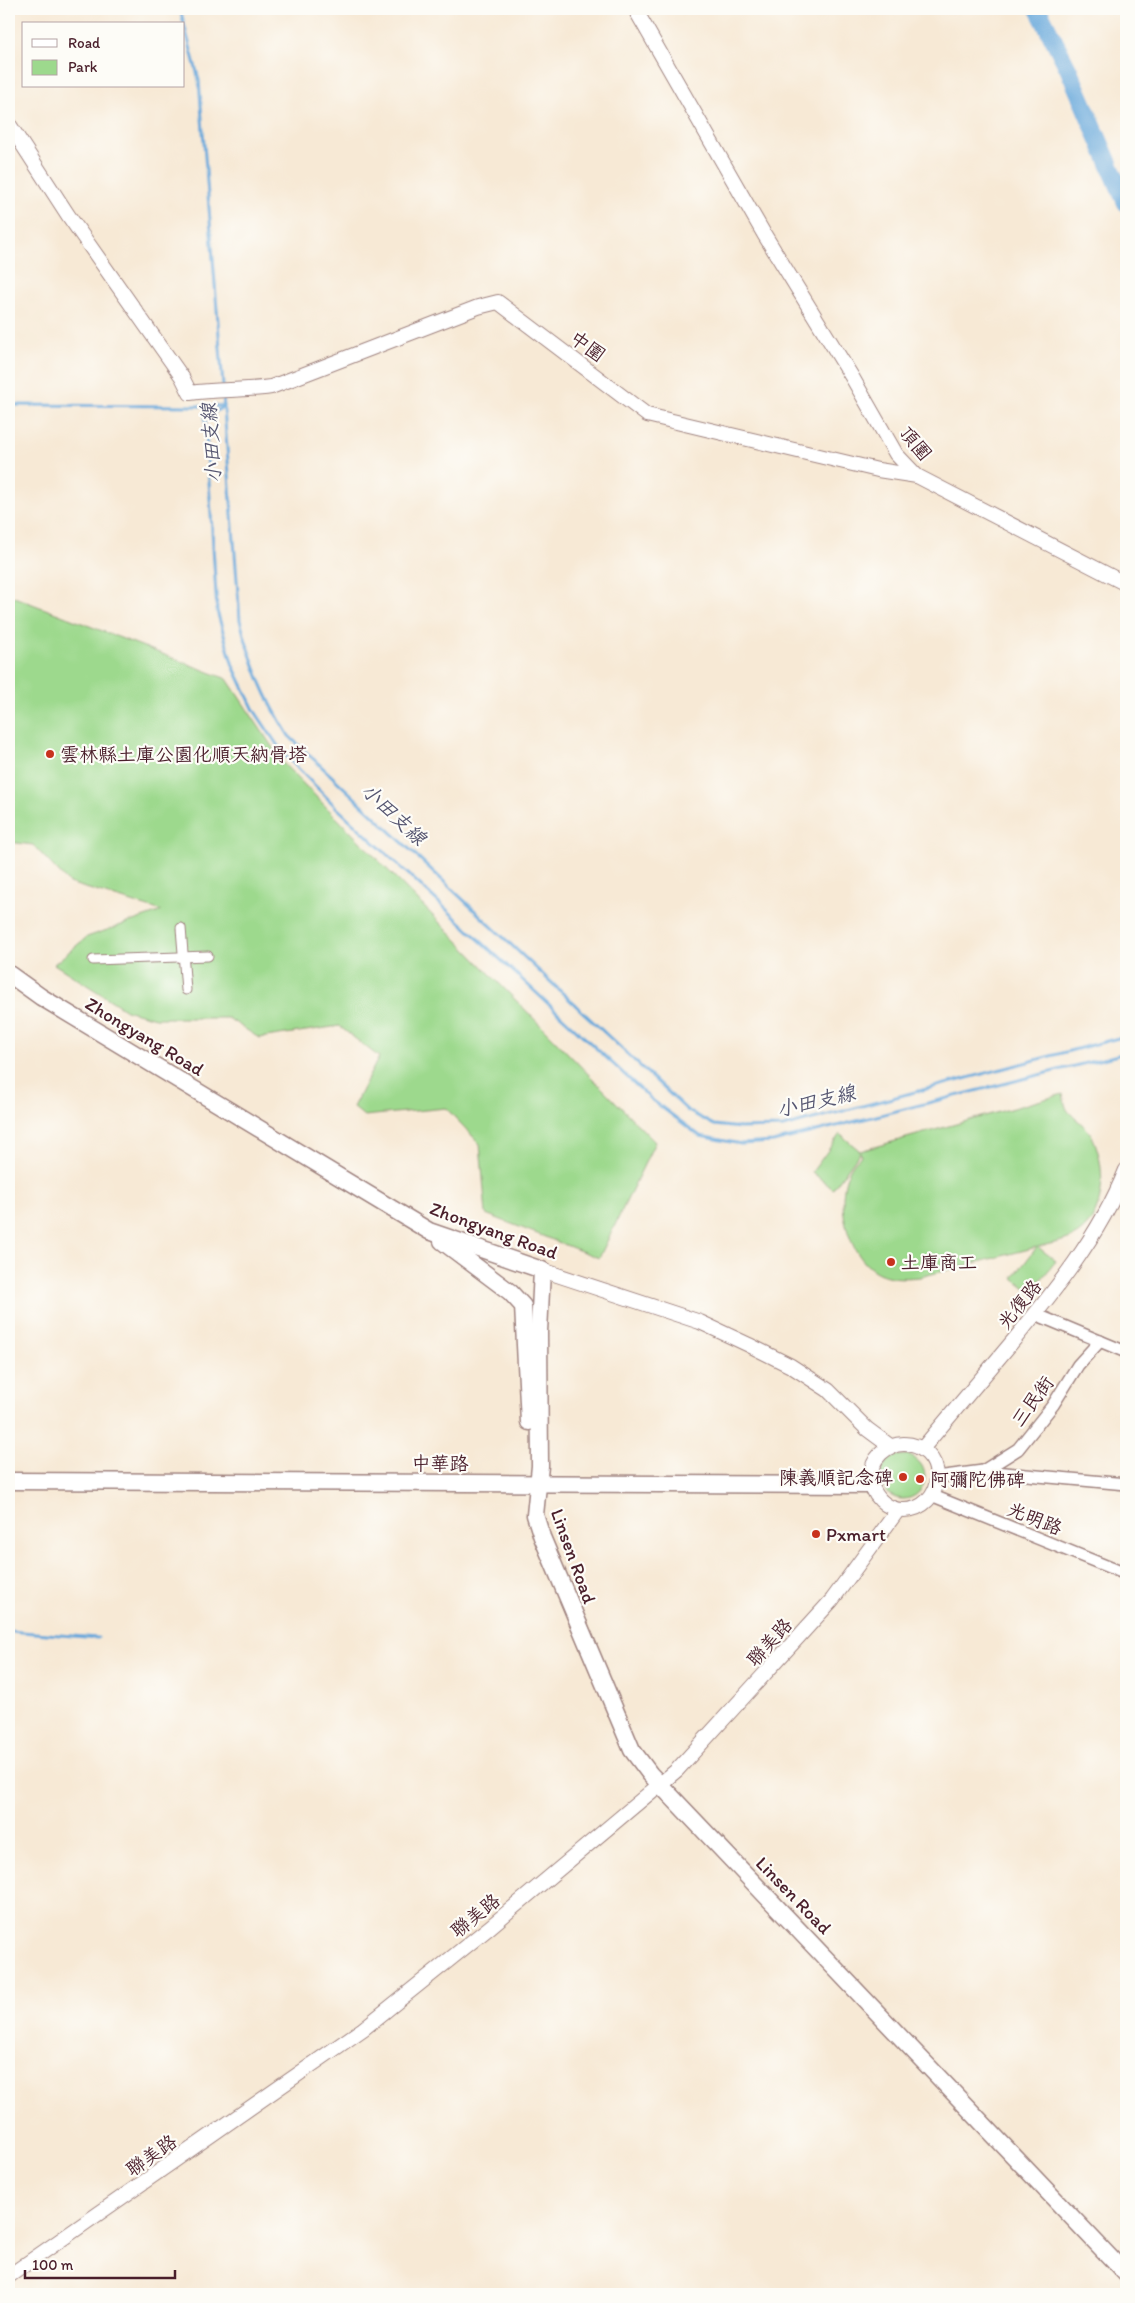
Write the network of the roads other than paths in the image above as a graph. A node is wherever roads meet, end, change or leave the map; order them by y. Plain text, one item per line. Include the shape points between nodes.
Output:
1 (635, 9) edge
2 (9, 124) edge
3 (917, 476) junction
4 (1126, 584) edge
5 (181, 928) dead end
6 (183, 956) junction
7 (208, 956) dead end
8 (93, 960) dead end
9 (9, 974) edge
10 (186, 990) dead end
11 (1126, 1170) edge
12 (430, 1231) junction
13 (542, 1270) junction
14 (1035, 1314) junction
15 (1100, 1341) junction
16 (1126, 1352) edge
17 (890, 1446) junction
18 (922, 1449) junction
19 (983, 1471) junction
20 (937, 1477) junction
21 (9, 1481) edge
22 (537, 1483) junction
23 (871, 1484) junction
24 (1126, 1484) edge
25 (932, 1495) junction
26 (898, 1510) junction
27 (1126, 1574) edge
28 (660, 1785) junction
29 (1126, 2274) edge
30 (9, 2276) edge

1 - 3 street, 頂圍 via 764,234 896,454
2 - 3 street, 中圍 via 190,393 271,387 478,306 498,302 647,415 878,470
3 - 4 street, 頂圍
5 - 6 street
6 - 7 street
6 - 8 street
6 - 10 street
9 - 12 main road, Zhongyang Road via 41,997
11 - 14 street, 光復路 via 1118,1191 1080,1257
12 - 13 main road, Zhongyang Road
12 - 22 main road, Linsen Road via 510,1292 523,1306 530,1466
13 - 17 street, Zhongyang Road via 700,1322 792,1366 828,1390 867,1429
13 - 22 main road, Linsen Road via 540,1466
14 - 15 street
14 - 18 street, 光復路
15 - 16 street
15 - 19 street, 三民街 via 1078,1365 1053,1405 1018,1449
17 - 18 street via 912,1444
17 - 23 street via 874,1462
18 - 20 street via 930,1456
19 - 20 street
19 - 24 street
20 - 25 street
21 - 22 main road, 中華路
22 - 23 main road, 中華路
22 - 28 main road, Linsen Road via 535,1515 542,1538 632,1750
23 - 26 street via 881,1501
25 - 26 street via 917,1508
25 - 27 street, 光明路
26 - 28 street, 聯美路 via 832,1600
28 - 29 main road, Linsen Road
28 - 30 street, 聯美路 via 363,2030

